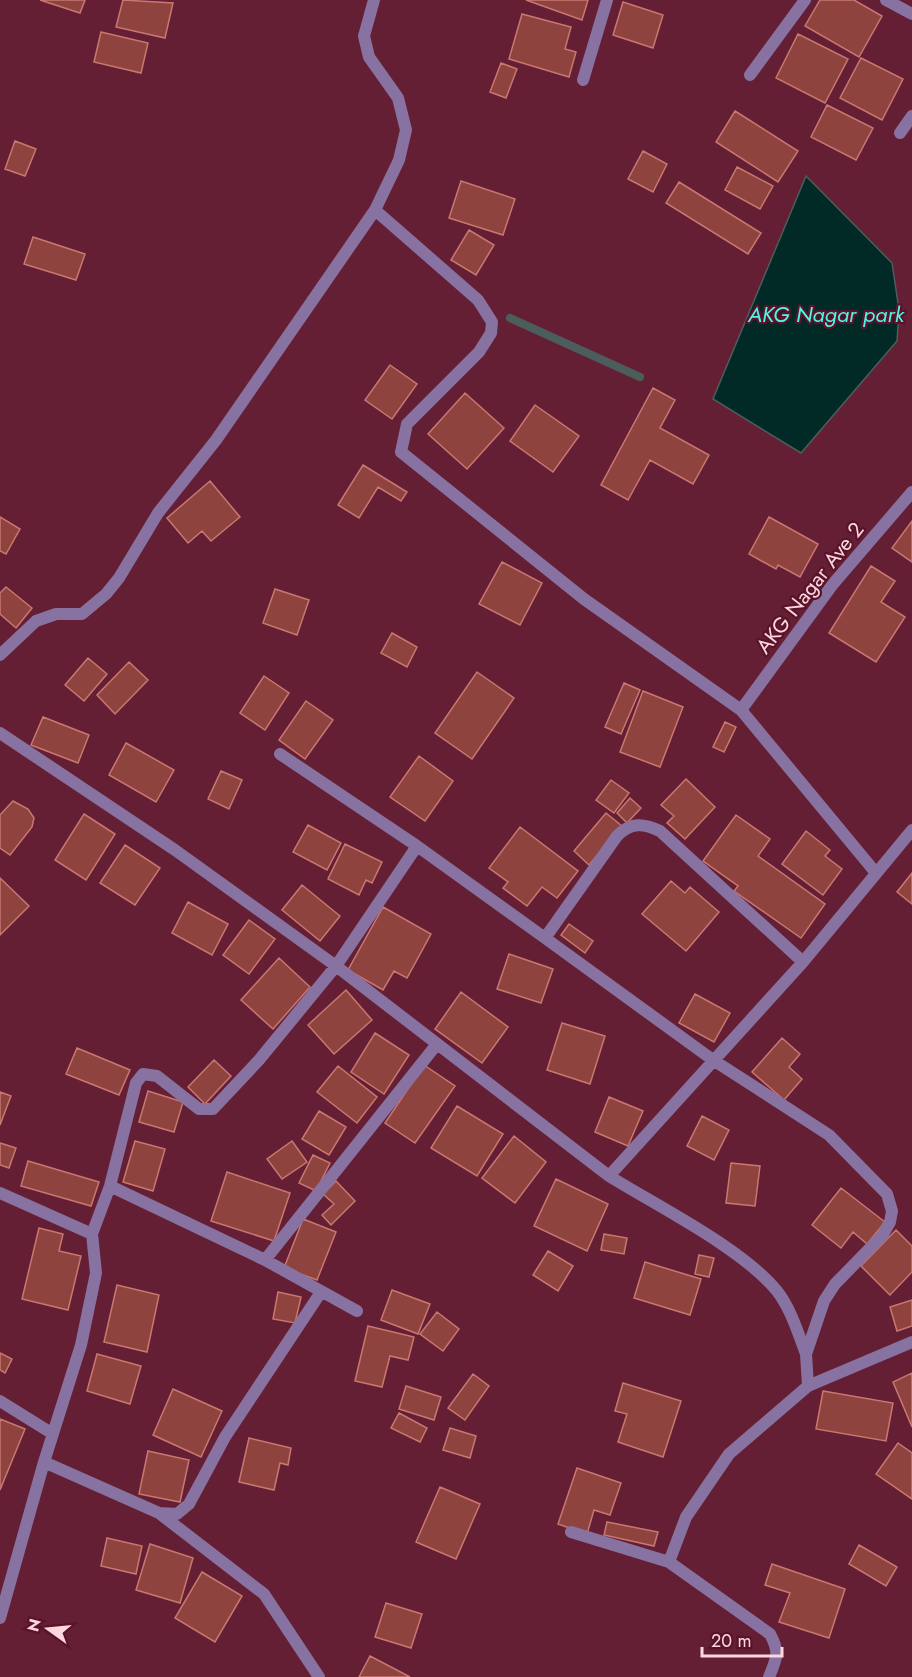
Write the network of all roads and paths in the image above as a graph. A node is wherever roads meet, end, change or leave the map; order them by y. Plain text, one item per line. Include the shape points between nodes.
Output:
1 (374, 0) edge
2 (607, 0) edge
3 (805, 0) edge
4 (886, 0) edge
5 (912, 14) edge
6 (750, 75) dead end
7 (583, 80) dead end
8 (912, 116) edge
9 (900, 133) dead end
10 (375, 210) junction
11 (912, 492) edge
12 (0, 655) edge
13 (741, 710) junction
14 (0, 733) edge
15 (280, 754) dead end
16 (912, 830) edge
17 (417, 846) junction
18 (876, 873) junction
19 (545, 938) junction
20 (803, 962) junction
21 (336, 966) junction
22 (436, 1044) junction
23 (713, 1060) junction
24 (609, 1176) junction
25 (110, 1186) junction
26 (0, 1193) edge
27 (92, 1234) junction
28 (265, 1260) junction
29 (321, 1292) junction
30 (357, 1311) dead end
31 (912, 1342) edge
32 (806, 1354) junction
33 (808, 1386) junction
34 (0, 1401) edge
35 (53, 1434) junction
36 (44, 1462) junction
37 (159, 1513) junction
38 (571, 1532) dead end
39 (669, 1562) junction
40 (0, 1618) edge
41 (319, 1677) edge
42 (769, 1677) edge

1 - 10 street via 364,36 369,57 398,98 406,130 399,160
2 - 7 street
3 - 6 street
4 - 5 street
8 - 9 street
10 - 12 street via 216,440 158,513 119,579 82,614 56,614 36,621
10 - 13 street via 478,300 492,322 491,333 479,352 407,424 401,452 584,599
11 - 13 street, AKG Nagar Ave 2 via 833,584
13 - 18 street
14 - 21 street via 175,850
15 - 17 street
16 - 18 street
17 - 19 street
17 - 21 street
18 - 20 street
19 - 20 street via 617,836 634,825 646,825 660,831
19 - 23 street
20 - 23 street
21 - 22 street
21 - 25 street via 213,1109 199,1110 157,1076 143,1074 135,1083
22 - 24 street
22 - 28 street
23 - 24 street
23 - 32 street via 830,1135 887,1194 892,1211 890,1222 824,1300
24 - 32 street via 747,1263 777,1292
25 - 27 street
25 - 28 street
26 - 27 street
27 - 35 street via 96,1273 92,1301
28 - 29 street
29 - 30 street
29 - 37 street via 225,1437 189,1504 177,1514
31 - 33 street
32 - 33 street
33 - 39 street via 729,1454 686,1516
34 - 35 street
35 - 36 street
36 - 37 street
36 - 40 street
37 - 41 street via 264,1594
38 - 39 street
39 - 42 street via 770,1634 777,1647

